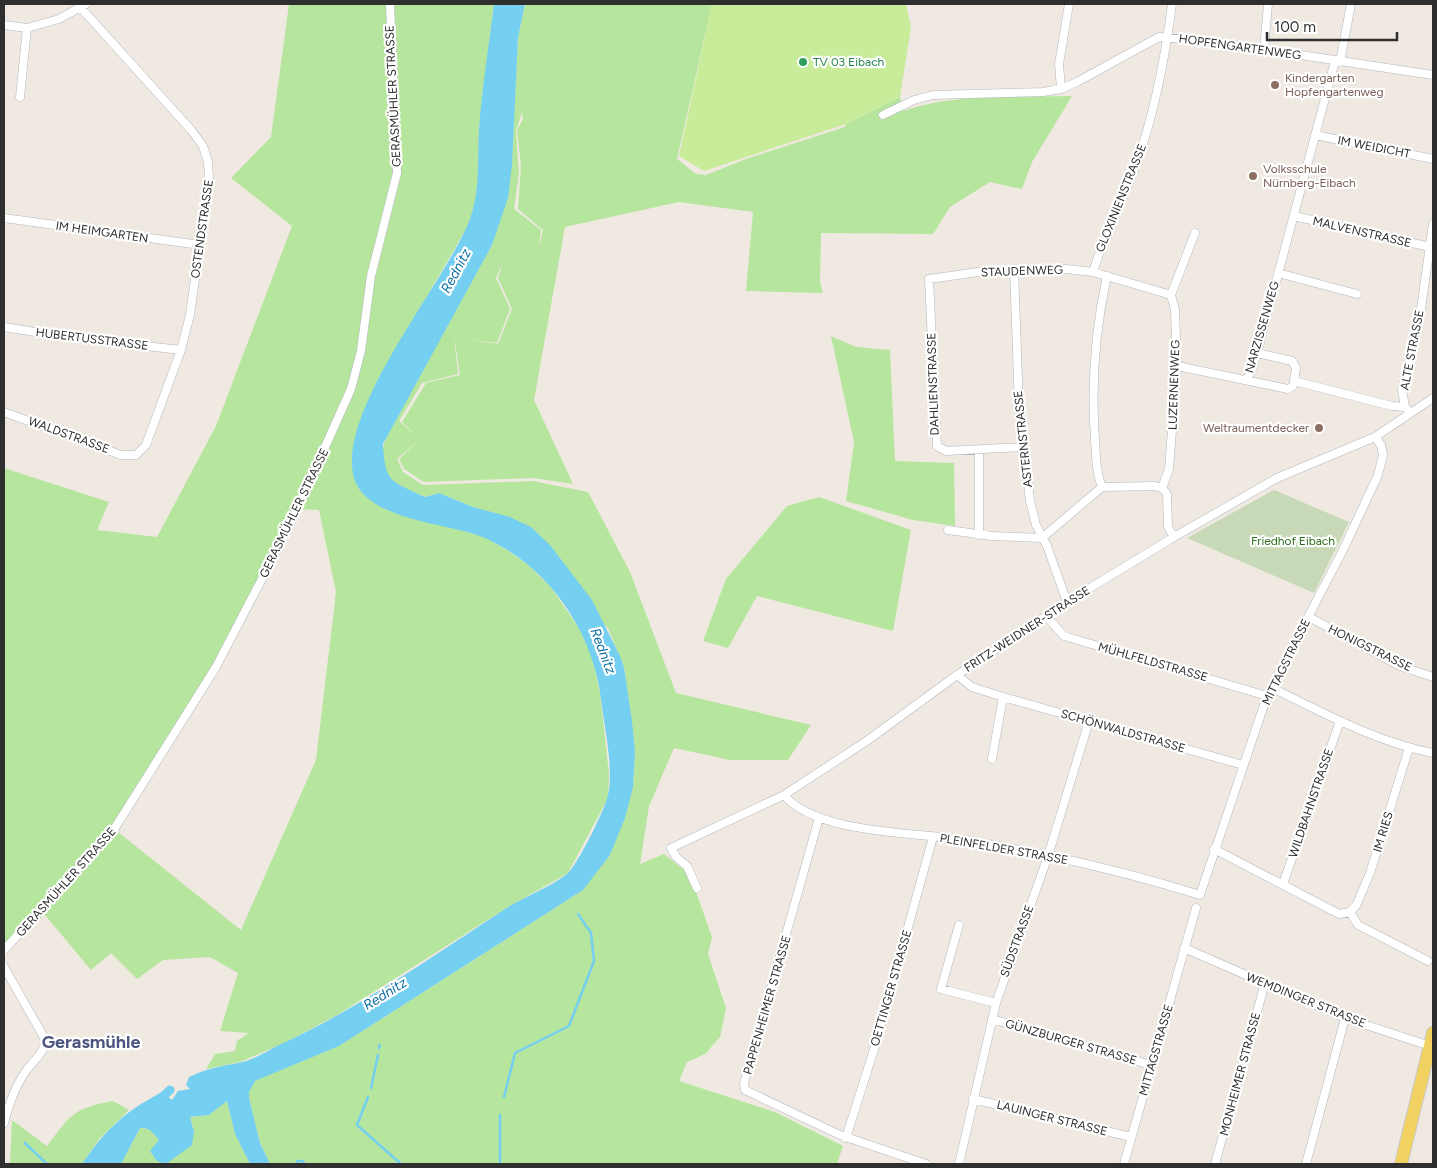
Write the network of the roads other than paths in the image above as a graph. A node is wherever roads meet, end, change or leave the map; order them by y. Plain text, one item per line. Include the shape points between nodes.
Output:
1 (390, 4) edge
2 (1069, 4) edge
3 (1172, 4) edge
4 (1268, 4) edge
5 (1351, 4) edge
6 (84, 6) edge
7 (4, 25) edge
8 (26, 28) junction
9 (1168, 37) junction
10 (1264, 49) junction
11 (1338, 61) junction
12 (1433, 75) edge
13 (1060, 89) junction
14 (20, 97) dead end
15 (883, 115) dead end
16 (1315, 135) junction
17 (1433, 159) edge
18 (1294, 216) junction
19 (4, 218) edge
20 (1433, 224) edge
21 (1195, 233) dead end
22 (200, 245) junction
23 (1430, 248) junction
24 (1014, 269) junction
25 (1093, 272) junction
26 (1278, 273) junction
27 (1107, 276) junction
28 (929, 279) joint
29 (1357, 294) dead end
30 (1172, 295) junction
31 (4, 327) edge
32 (181, 350) junction
33 (1257, 353) junction
34 (1177, 366) junction
35 (1246, 380) junction
36 (1294, 381) junction
37 (1433, 398) edge
38 (1405, 407) junction
39 (4, 412) edge
40 (1412, 414) junction
41 (1375, 437) junction
42 (1022, 447) junction
43 (979, 451) junction
44 (136, 455) joint
45 (1102, 487) junction
46 (1162, 488) junction
47 (948, 530) dead end
48 (979, 535) junction
49 (1174, 537) junction
50 (1042, 538) junction
51 (1067, 602) junction
52 (1047, 617) junction
53 (1308, 617) junction
54 (957, 675) junction
55 (1433, 677) edge
56 (1272, 688) junction
57 (1267, 696) junction
58 (1003, 697) junction
59 (1090, 721) junction
60 (1340, 722) junction
61 (1409, 748) junction
62 (1433, 753) edge
63 (992, 759) dead end
64 (1243, 765) junction
65 (784, 795) junction
66 (819, 818) junction
67 (933, 837) junction
68 (1214, 849) junction
69 (1048, 856) junction
70 (1283, 884) junction
71 (697, 888) dead end
72 (1200, 895) joint
73 (1196, 908) dead end
74 (1350, 912) junction
75 (959, 925) dead end
76 (1184, 948) junction
77 (4, 950) edge
78 (1428, 961) dead end
79 (4, 967) edge
80 (1265, 983) junction
81 (996, 1003) junction
82 (1345, 1018) junction
83 (992, 1019) junction
84 (1432, 1040) edge
85 (1151, 1065) junction
86 (973, 1099) junction
87 (4, 1123) edge
88 (1131, 1137) junction
89 (846, 1138) junction
90 (926, 1164) edge
91 (959, 1164) edge
92 (1124, 1164) edge
93 (1215, 1164) edge
94 (1306, 1164) edge
95 (1402, 1164) edge

1 - 77 street, GERASMÜHLER STRASSE via 397,173 371,276 361,351 351,389 292,523 216,667 113,831
2 - 13 street via 1059,64
3 - 9 street, GLOXINIENSTRASSE
4 - 10 street
5 - 11 street, NARZISSENWEG
6 - 8 street via 59,19
6 - 22 street, OSTENDSTRASSE via 207,154 209,172
7 - 8 street
8 - 14 street
9 - 10 street, HOPFENGARTENWEG
9 - 13 street, HOPFENGARTENWEG via 1159,37
9 - 25 street, GLOXINIENSTRASSE via 1146,136 1124,196 1100,247
10 - 11 street, HOPFENGARTENWEG
11 - 12 street, HOPFENGARTENWEG
11 - 16 street, NARZISSENWEG
13 - 15 street, HOPFENGARTENWEG via 933,95
16 - 17 street, IM WEIDICHT
16 - 18 street, NARZISSENWEG
18 - 23 street, MALVENSTRASSE
18 - 26 street, NARZISSENWEG
19 - 22 street, IM HEIMGARTEN
20 - 23 street, ALTE STRASSE
21 - 30 street, LUZERNENWEG
22 - 32 street, OSTENDSTRASSE via 190,315
23 - 38 street, ALTE STRASSE via 1421,309 1402,390
24 - 25 street, STAUDENWEG
24 - 28 street, STAUDENWEG
24 - 42 street, ASTERNSTRASSE via 1015,353
25 - 27 street, STAUDENWEG
26 - 29 street, NARZISSENWEG
26 - 33 street, NARZISSENWEG
27 - 30 street, STAUDENWEG
27 - 45 street via 1099,313 1093,378 1096,463
28 - 43 street, DAHLIENSTRASSE via 935,442 946,452
30 - 34 street, LUZERNENWEG
31 - 32 street, HUBERTUSSTRASSE
32 - 44 street, OSTENDSTRASSE via 146,445
33 - 35 street, NARZISSENWEG
33 - 36 street via 1292,362 1296,368
34 - 35 street
34 - 46 street, LUZERNENWEG via 1169,469
35 - 36 street via 1288,388
36 - 38 street
37 - 40 street, FRITZ-WEIDNER-STRASSE
38 - 40 street, ALTE STRASSE
39 - 44 street, WALDSTRASSE via 121,455
40 - 41 street, FRITZ-WEIDNER-STRASSE
41 - 49 street, FRITZ-WEIDNER-STRASSE via 1277,478
41 - 53 street, MITTAGSTRASSE via 1383,455 1378,475
42 - 43 street, DAHLIENSTRASSE
42 - 50 street, ASTERNSTRASSE via 1030,501
43 - 48 street
45 - 46 street
45 - 50 street
46 - 49 street via 1168,494 1168,527
47 - 48 street
48 - 50 street
49 - 51 street, FRITZ-WEIDNER-STRASSE
50 - 51 street, ASTERNSTRASSE
51 - 52 street, FRITZ-WEIDNER-STRASSE
52 - 54 street, FRITZ-WEIDNER-STRASSE
52 - 57 street, MÜHLFELDSTRASSE via 1064,636
53 - 55 street, HONIGSTRASSE via 1400,666
53 - 56 street, MITTAGSTRASSE
54 - 58 street, SCHÖNWALDSTRASSE via 972,687
54 - 65 street, FRITZ-WEIDNER-STRASSE via 868,740
56 - 57 street, MITTAGSTRASSE
56 - 60 street
57 - 64 street, MITTAGSTRASSE
58 - 59 street, SCHÖNWALDSTRASSE
58 - 63 street
59 - 64 street, SCHÖNWALDSTRASSE
59 - 69 street, SÜDSTRASSE
60 - 61 street
60 - 70 street, WILDBAHNSTRASSE
61 - 62 street
61 - 74 street, IM RIES via 1370,872 1357,904
64 - 68 street, MITTAGSTRASSE
65 - 66 street, PLEINFELDER STRASSE via 790,803
65 - 71 street, FRITZ-WEIDNER-STRASSE via 671,848 687,866
66 - 67 street, PLEINFELDER STRASSE via 893,834
66 - 89 street, PAPPENHEIMER STRASSE via 744,1083 749,1093
67 - 69 street, PLEINFELDER STRASSE
67 - 89 street, OETTINGER STRASSE
68 - 70 street
68 - 72 street, MITTAGSTRASSE
69 - 72 street, PLEINFELDER STRASSE via 1125,872
69 - 81 street, SÜDSTRASSE
70 - 74 street via 1339,914
73 - 76 street, MITTAGSTRASSE
74 - 78 street via 1358,925
75 - 81 street via 941,988
76 - 80 street, WEMDINGER STRASSE
76 - 85 street, MITTAGSTRASSE
79 - 87 street via 46,1041 44,1050 25,1072 10,1099
80 - 82 street, WEMDINGER STRASSE
80 - 93 street, MONHEIMER STRASSE
81 - 83 street, SÜDSTRASSE
82 - 84 street, WEMDINGER STRASSE
82 - 94 street
83 - 85 street, GÜNZBURGER STRASSE
83 - 86 street, SÜDSTRASSE
84 - 95 main road
85 - 88 street, MITTAGSTRASSE
86 - 88 street, LAUINGER STRASSE
86 - 91 street, SÜDSTRASSE
88 - 92 street, MITTAGSTRASSE
89 - 90 street, PAPPENHEIMER STRASSE

